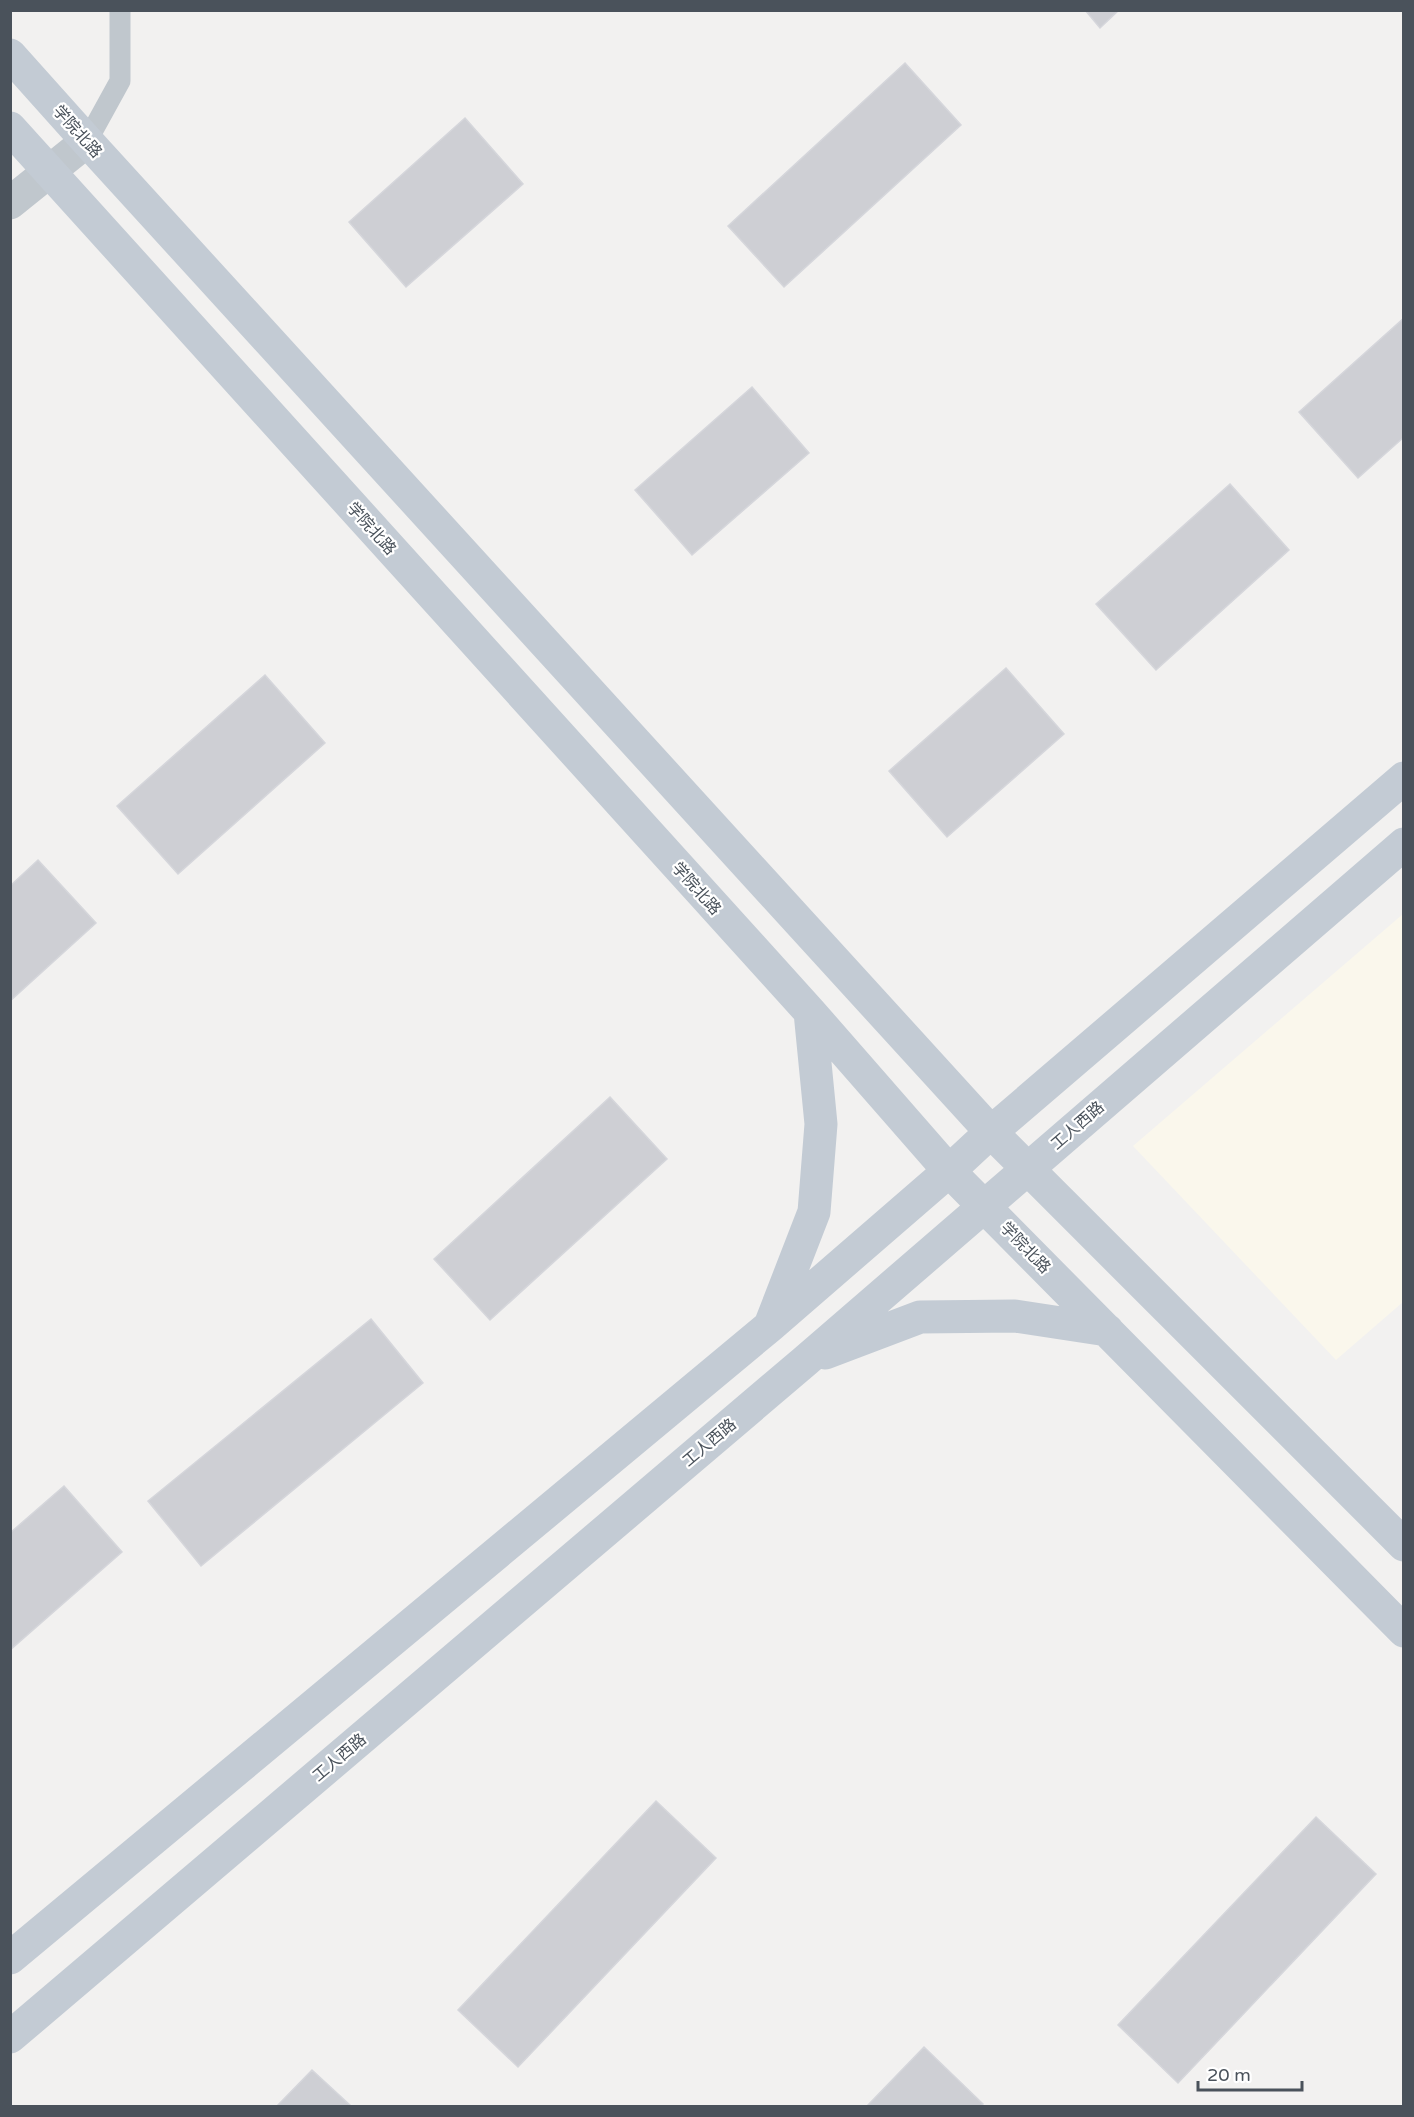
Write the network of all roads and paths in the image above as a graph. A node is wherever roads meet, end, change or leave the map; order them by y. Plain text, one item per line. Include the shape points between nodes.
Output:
1 (120, 10) edge
2 (10, 55) edge
3 (10, 128) edge
4 (87, 141) junction
5 (50, 172) junction
6 (10, 203) edge
7 (1404, 778) edge
8 (1404, 844) edge
9 (810, 1012) junction
10 (991, 1132) junction
11 (1026, 1169) junction
12 (950, 1171) junction
13 (985, 1205) junction
14 (770, 1326) junction
15 (1107, 1330) junction
16 (804, 1362) junction
17 (1404, 1545) edge
18 (1404, 1631) edge
19 (10, 1958) edge
20 (10, 2037) edge

1 - 4 lane via 120,81
2 - 4 main road, 学院北路
3 - 5 main road, 学院北路
4 - 5 street
4 - 10 main road, 学院北路
5 - 6 street
5 - 9 main road, 学院北路
7 - 10 main road
8 - 11 main road, 工人西路
9 - 12 main road, 学院北路
9 - 14 main road via 821,1124 814,1212
10 - 11 main road, 学院北路
10 - 12 main road
11 - 13 main road, 工人西路
11 - 17 main road, 学院北路
12 - 13 main road, 学院北路
12 - 14 main road
13 - 15 main road, 学院北路
13 - 16 main road, 工人西路
14 - 19 main road
15 - 16 main road via 1015,1316 920,1317
15 - 18 main road, 学院北路
16 - 20 main road, 工人西路

